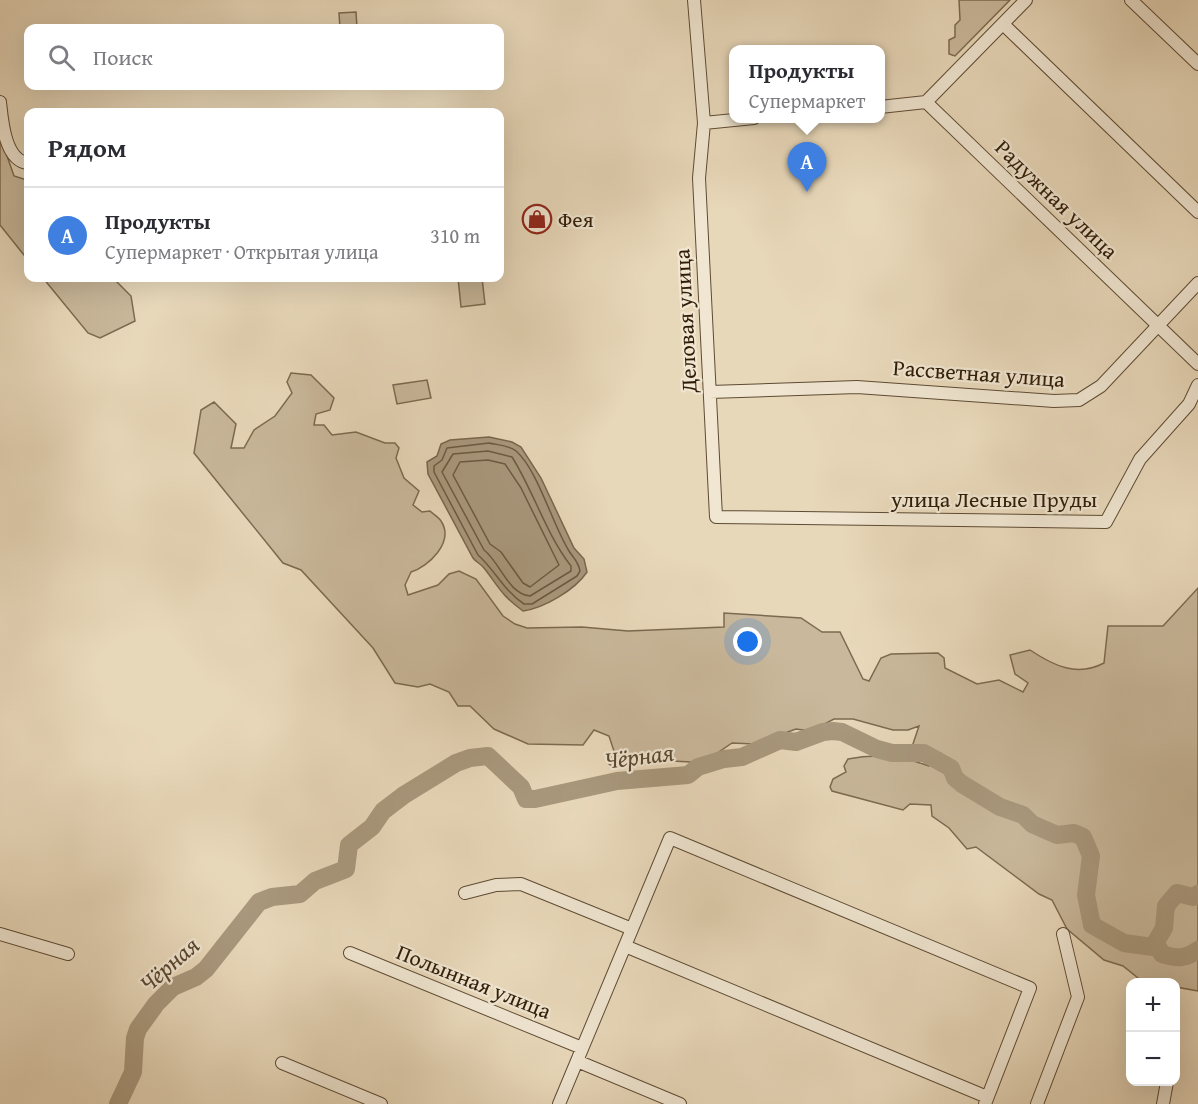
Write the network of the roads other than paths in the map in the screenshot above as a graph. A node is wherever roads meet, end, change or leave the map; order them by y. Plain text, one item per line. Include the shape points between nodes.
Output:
1 (694, 0) edge
2 (1026, 0) edge
3 (1131, 0) edge
4 (1003, 24) junction
5 (1198, 64) edge
6 (0, 102) edge
7 (926, 102) junction
8 (885, 106) edge
9 (729, 120) edge
10 (704, 123) junction
11 (24, 161) edge
12 (1198, 212) edge
13 (1198, 283) edge
14 (1158, 326) junction
15 (1198, 364) edge
16 (1198, 385) edge
17 (710, 392) junction
18 (716, 517) joint
19 (465, 893) dead end
20 (632, 929) junction
21 (0, 934) edge
22 (1062, 934) dead end
23 (625, 946) junction
24 (68, 954) dead end
25 (350, 954) dead end
26 (582, 1048) junction
27 (577, 1061) junction
28 (282, 1063) dead end
29 (1166, 1086) edge
30 (986, 1101) edge
31 (381, 1104) edge
32 (559, 1104) edge
33 (680, 1104) edge
34 (1037, 1104) edge
35 (1163, 1104) edge

1 - 10 street, Деловая улица
2 - 4 street
3 - 5 street
4 - 7 street
4 - 12 street
6 - 11 street via 10,148 15,158
7 - 8 street
7 - 14 street, Радужная улица
9 - 10 street
10 - 17 street, Деловая улица via 699,178
13 - 14 street, Рассветная улица
14 - 15 street, Радужная улица
14 - 17 street, Рассветная улица via 1101,386 1079,400 1066,402 857,387
16 - 18 street, улица Лесные Пруды via 1189,404 1140,459 1106,522
17 - 18 street, Деловая улица
19 - 20 street via 521,884
20 - 23 street
20 - 30 street via 670,838 1030,988
21 - 24 street
22 - 34 street via 1078,997
23 - 26 street
23 - 30 street
25 - 26 street, Полынная улица
26 - 27 street
27 - 32 street
27 - 33 street
28 - 31 street
29 - 35 street

